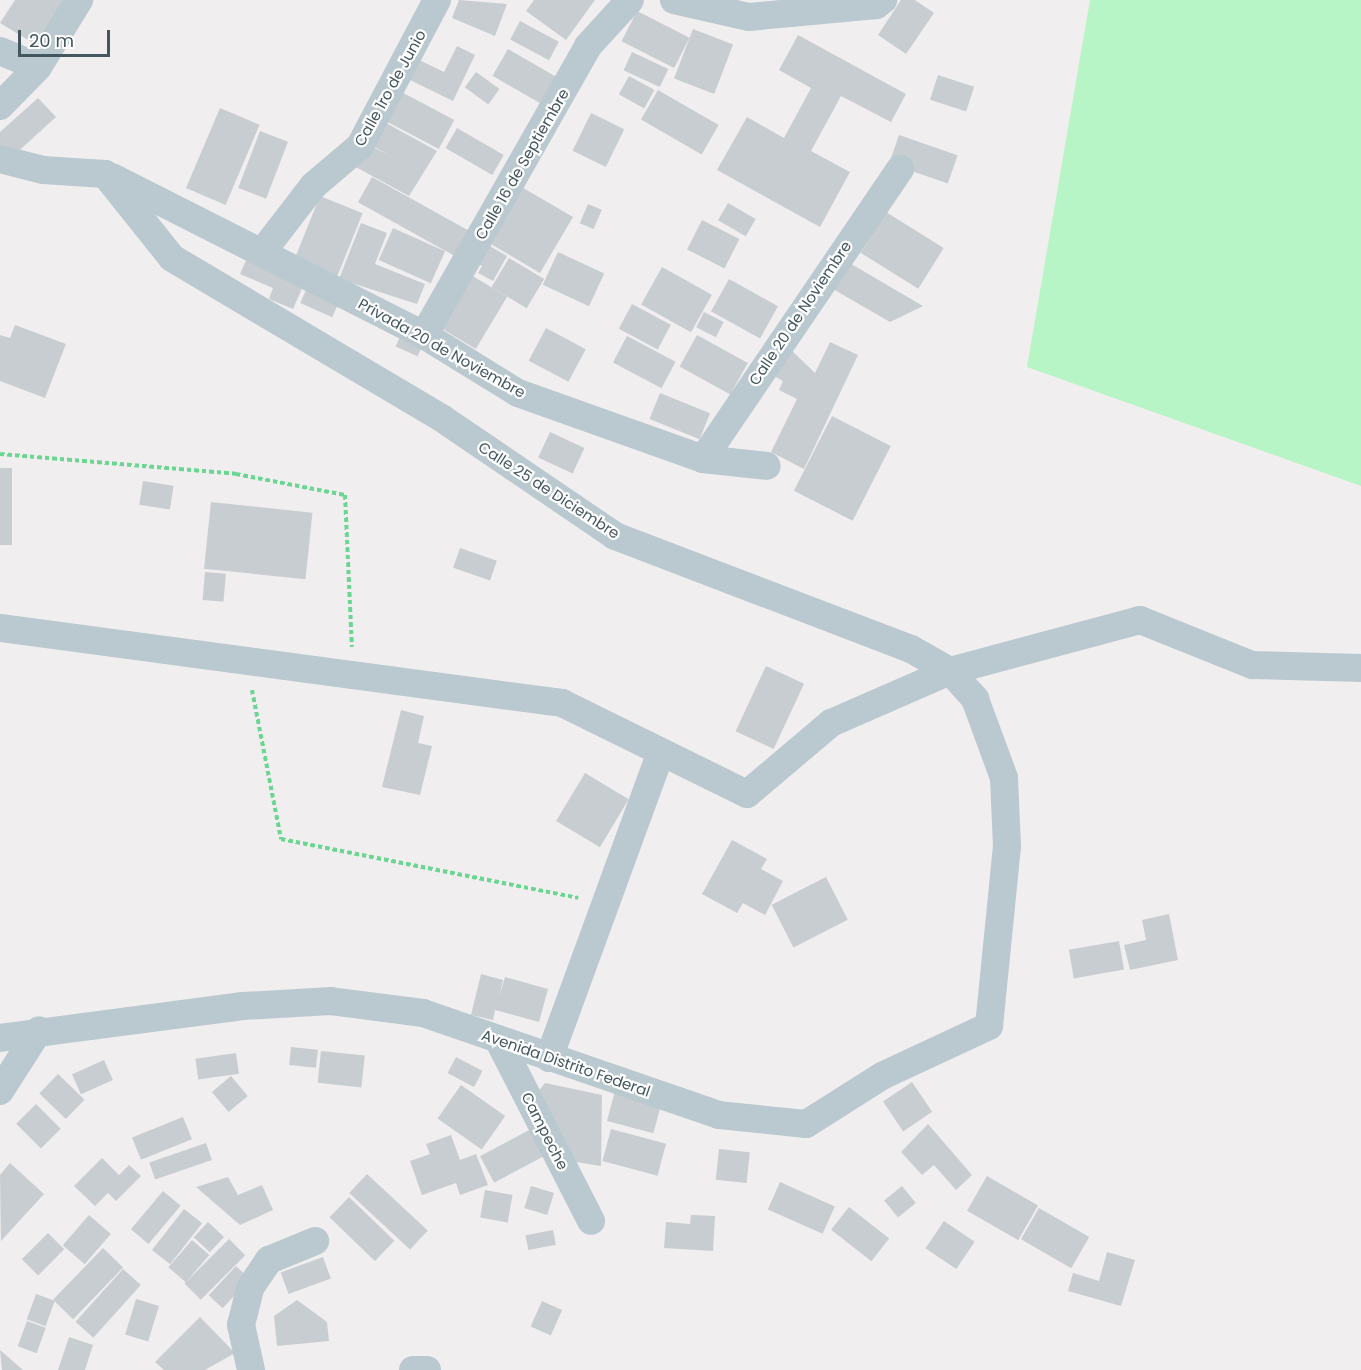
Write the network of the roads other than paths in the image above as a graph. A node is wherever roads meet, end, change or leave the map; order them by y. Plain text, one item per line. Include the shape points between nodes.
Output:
1 (79, 0) edge
2 (437, 0) edge
3 (630, 0) edge
4 (674, 0) edge
5 (883, 0) edge
6 (0, 51) edge
7 (38, 67) junction
8 (0, 106) edge
9 (0, 159) edge
10 (900, 169) dead end
11 (105, 174) junction
12 (263, 251) junction
13 (424, 335) junction
14 (703, 459) junction
15 (767, 466) dead end
16 (0, 628) edge
17 (1361, 668) edge
18 (950, 671) junction
19 (661, 752) junction
20 (1003, 907) joint
21 (39, 1030) junction
22 (0, 1038) edge
23 (499, 1041) junction
24 (549, 1058) junction
25 (0, 1091) edge
26 (591, 1221) dead end
27 (315, 1241) dead end
28 (251, 1370) edge
29 (413, 1370) edge
30 (427, 1370) edge

1 - 7 street
2 - 12 street, Calle 1ro de Junio via 360,146 313,186
3 - 13 street, Calle 16 de Septiembre via 588,46
4 - 5 street via 749,17 876,5
6 - 7 street
7 - 8 street
9 - 11 street via 43,170
10 - 14 street, Calle 20 de Noviembre
11 - 12 street, Privada 20 de Noviembre
11 - 18 street, Calle 25 de Diciembre via 172,258 443,419 615,536 911,649
12 - 13 street, Privada 20 de Noviembre
13 - 14 street, Privada 20 de Noviembre via 518,393
14 - 15 street, Privada 20 de Noviembre
16 - 19 street via 562,703
17 - 18 street via 1252,665 1140,620
18 - 19 street via 831,723 747,794
18 - 20 street, Calle 25 de Diciembre via 975,699 1004,778 1007,846
19 - 24 street
20 - 24 street, Avenida Distrito Federal via 989,1026 882,1076 806,1124 719,1115
21 - 22 street, Avenida Distrito Federal
21 - 23 street, Avenida Distrito Federal via 243,1006 331,1001 423,1013
21 - 25 street
23 - 24 street, Avenida Distrito Federal
23 - 26 street, Campeche
27 - 28 street via 269,1260 250,1288 242,1325
29 - 30 street

